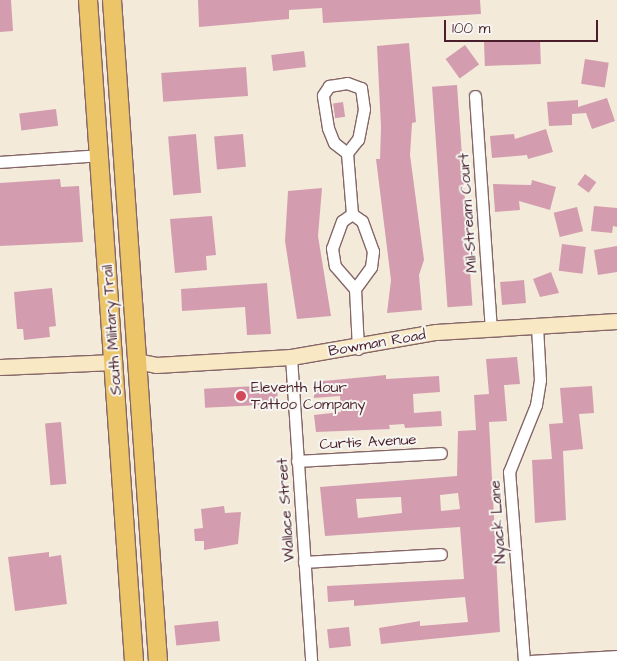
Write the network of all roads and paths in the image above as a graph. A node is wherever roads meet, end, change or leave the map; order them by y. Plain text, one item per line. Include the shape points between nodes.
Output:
1 (88, 0) edge
2 (112, 0) edge
3 (91, 36) junction
4 (475, 96) dead end
5 (346, 153) junction
6 (100, 156) junction
7 (0, 162) edge
8 (126, 199) junction
9 (352, 214) junction
10 (104, 217) junction
11 (355, 289) junction
12 (617, 321) edge
13 (537, 326) junction
14 (491, 328) junction
15 (358, 349) junction
16 (291, 357) junction
17 (137, 361) junction
18 (114, 362) junction
19 (0, 367) edge
20 (441, 453) dead end
21 (297, 460) junction
22 (146, 490) junction
23 (441, 554) dead end
24 (304, 562) junction
25 (128, 576) junction
26 (617, 656) edge
27 (134, 661) edge
28 (146, 661) edge
29 (158, 661) edge
30 (311, 661) edge
31 (524, 661) edge
32 (531, 661) edge

1 - 3 main road, South Military Trail
2 - 8 main road, South Military Trail
3 - 6 main road, South Military Trail
3 - 8 main road via 108,56 118,191
4 - 14 street, Mil-Stream Court
5 - 5 street via 358,139 364,109 361,88 348,83 329,86 323,95 328,128 334,143
5 - 9 street
6 - 7 street
6 - 10 main road, South Military Trail
8 - 17 main road, South Military Trail
9 - 11 street via 362,221 373,251 371,267
9 - 11 street via 342,221 332,248 335,266
10 - 17 main road via 117,231 125,338 127,349
10 - 18 main road, South Military Trail
11 - 15 street
12 - 13 street, Bowman Road
13 - 14 street, Bowman Road
13 - 31 street, Nyack Lane via 540,380 536,405 509,472
14 - 15 street, Bowman Road via 436,332
15 - 16 street, Bowman Road
16 - 17 street, Bowman Road via 156,365
16 - 21 street, Wallace Street
17 - 22 main road, South Military Trail
18 - 19 street
18 - 22 main road via 131,377 140,476
18 - 25 main road, South Military Trail
20 - 21 street, Curtis Avenue
21 - 24 street, Wallace Street
22 - 29 main road, South Military Trail
23 - 24 street
24 - 30 street, Wallace Street
25 - 27 main road, South Military Trail
25 - 28 main road via 141,587
26 - 32 street

